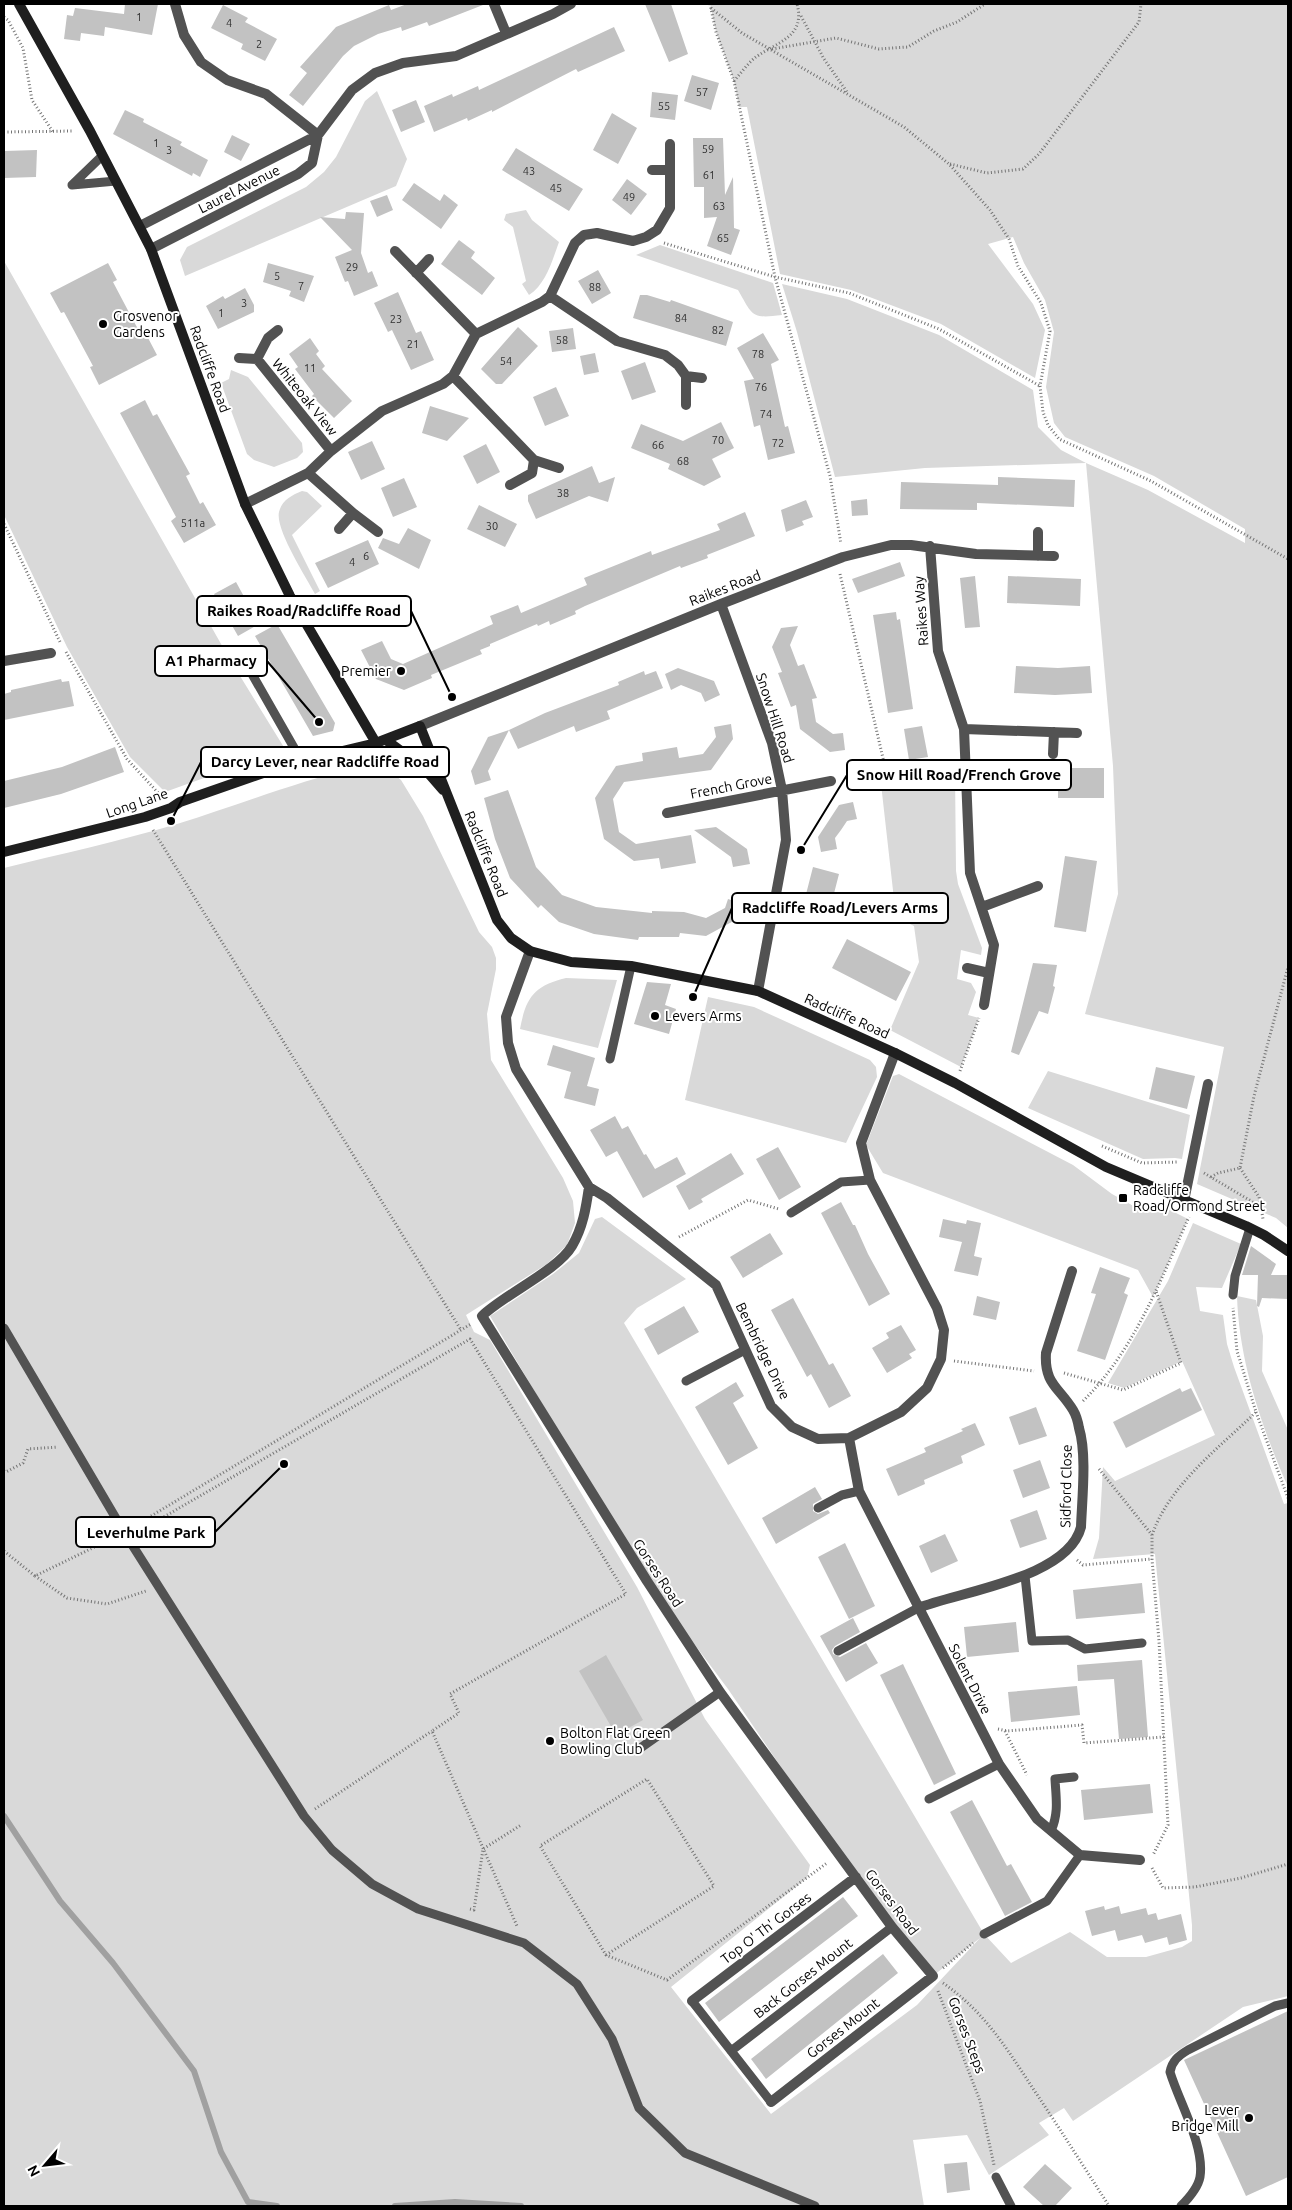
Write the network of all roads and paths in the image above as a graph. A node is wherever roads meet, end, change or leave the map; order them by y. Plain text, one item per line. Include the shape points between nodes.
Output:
1 (19, 4) edge
2 (175, 4) edge
3 (494, 4) edge
4 (571, 4) edge
5 (797, 4) edge
6 (984, 4) edge
7 (1141, 4) edge
8 (710, 6) edge
9 (800, 16) junction
10 (4, 17) edge
11 (506, 33) junction
12 (814, 42) junction
13 (771, 49) junction
14 (734, 81) junction
15 (848, 94) junction
16 (90, 131) junction
17 (4, 132) edge
18 (53, 132) junction
19 (318, 135) junction
20 (670, 144) dead end
21 (102, 156) junction
22 (949, 164) junction
23 (652, 170) dead end
24 (670, 170) junction
25 (116, 181) junction
26 (140, 226) junction
27 (657, 230) junction
28 (151, 249) junction
29 (395, 251) dead end
30 (429, 259) dead end
31 (416, 272) junction
32 (776, 277) junction
33 (550, 296) junction
34 (278, 330) dead end
35 (476, 334) junction
36 (239, 358) dead end
37 (257, 359) junction
38 (453, 376) junction
39 (686, 376) junction
40 (702, 378) dead end
41 (1040, 386) junction
42 (686, 405) dead end
43 (331, 451) junction
44 (534, 460) junction
45 (560, 468) dead end
46 (308, 473) junction
47 (510, 485) dead end
48 (245, 504) junction
49 (353, 513) junction
50 (4, 524) edge
51 (339, 529) dead end
52 (378, 532) dead end
53 (1038, 532) dead end
54 (930, 546) junction
55 (1038, 556) junction
56 (1054, 556) dead end
57 (840, 558) junction
58 (1288, 558) edge
59 (721, 604) junction
60 (51, 653) dead end
61 (4, 661) edge
62 (248, 667) dead end
63 (420, 726) junction
64 (964, 729) junction
65 (1054, 732) junction
66 (1077, 733) dead end
67 (381, 742) junction
68 (1053, 754) dead end
69 (297, 762) junction
70 (966, 778) junction
71 (830, 781) dead end
72 (782, 790) junction
73 (449, 798) junction
74 (176, 805) junction
75 (667, 813) dead end
76 (146, 817) junction
77 (4, 852) edge
78 (1038, 886) dead end
79 (982, 907) junction
80 (530, 951) junction
81 (631, 966) junction
82 (967, 968) dead end
83 (1288, 968) edge
84 (989, 973) junction
85 (758, 991) junction
86 (984, 1005) joint
87 (895, 1053) junction
88 (610, 1059) dead end
89 (955, 1083) junction
90 (1208, 1084) dead end
91 (1240, 1168) junction
92 (1211, 1177) dead end
93 (870, 1180) junction
94 (589, 1187) junction
95 (1184, 1202) junction
96 (1194, 1205) junction
97 (1261, 1207) dead end
98 (792, 1213) joint
99 (1248, 1227) junction
100 (666, 1245) junction
101 (1288, 1251) edge
102 (1072, 1271) dead end
103 (1156, 1290) junction
104 (1233, 1295) joint
105 (4, 1328) edge
106 (745, 1350) junction
107 (941, 1359) junction
108 (1047, 1371) junction
109 (686, 1381) dead end
110 (1101, 1383) junction
111 (1073, 1410) junction
112 (1256, 1412) junction
113 (849, 1438) junction
114 (74, 1446) junction
115 (4, 1470) edge
116 (859, 1491) junction
117 (1288, 1498) edge
118 (818, 1508) dead end
119 (124, 1532) junction
120 (1152, 1535) dead end
121 (151, 1547) dead end
122 (4, 1550) edge
123 (1068, 1551) junction
124 (1152, 1559) dead end
125 (35, 1576) junction
126 (1025, 1576) junction
127 (158, 1586) junction
128 (918, 1608) junction
129 (1142, 1643) dead end
130 (838, 1651) dead end
131 (720, 1692) junction
132 (978, 1725) junction
133 (432, 1731) junction
134 (1164, 1737) dead end
135 (639, 1749) dead end
136 (999, 1764) junction
137 (1074, 1777) dead end
138 (929, 1799) dead end
139 (304, 1816) junction
140 (522, 1825) dead end
141 (1051, 1831) junction
142 (483, 1849) junction
143 (840, 1854) junction
144 (1080, 1855) junction
145 (1140, 1860) joint
146 (1288, 1864) edge
147 (856, 1876) junction
148 (465, 1908) dead end
149 (892, 1927) junction
150 (984, 1934) joint
151 (524, 1943) junction
152 (606, 1955) junction
153 (933, 1976) junction
154 (692, 2000) joint
155 (1288, 2003) edge
156 (731, 2051) junction
157 (770, 2102) joint
158 (996, 2177) joint
159 (815, 2206) edge
160 (1011, 2206) edge
161 (1109, 2206) edge
162 (1181, 2206) edge

1 - 16 main road, Radcliffe Road
2 - 19 street via 184,36 201,62 228,80 266,94
3 - 11 street
4 - 11 street, Laurel Avenue
5 - 9 path
6 - 12 path via 908,47 879,48 836,38
7 - 22 path via 1139,22 1039,154 1023,169 987,173
8 - 13 path via 742,33
8 - 14 path
9 - 12 path
9 - 13 path via 795,31
10 - 18 path via 23,48 32,100
11 - 19 street, Laurel Avenue via 456,56 403,63 375,73 352,90
12 - 13 path
12 - 15 path
13 - 14 path via 755,58
13 - 15 path
14 - 32 path
15 - 22 path via 904,127
16 - 18 path
16 - 21 main road, Radcliffe Road
17 - 18 path
19 - 26 street, Laurel Avenue
19 - 28 street, Laurel Avenue via 312,163 298,174
20 - 24 street
21 - 25 main road, Radcliffe Road
21 - 25 lane via 72,185
22 - 41 path via 990,210 1009,239 1018,266 1041,303 1050,331
23 - 24 street
24 - 27 street via 670,208
25 - 26 main road, Radcliffe Road
26 - 28 main road, Radcliffe Road
27 - 32 path via 662,242
27 - 33 street via 633,241 597,233 584,235 575,243
28 - 48 main road, Radcliffe Road
29 - 31 street
30 - 31 street
31 - 35 street
32 - 41 path via 848,293 939,329
32 - 57 path via 830,476
33 - 35 street
33 - 39 street via 617,341 665,355
34 - 37 street, Whiteoak View via 268,338
35 - 38 street, Whiteoak View
36 - 37 street, Whiteoak View
37 - 43 street, Whiteoak View
38 - 43 street, Whiteoak View via 443,384 382,411
38 - 44 street
39 - 40 street
39 - 42 street
41 - 58 path via 1048,426 1059,439 1151,481
43 - 46 street, Whiteoak View
44 - 45 street
44 - 47 street via 532,474
46 - 48 street, Whiteoak View
46 - 49 street
48 - 67 main road, Radcliffe Road via 290,596
49 - 51 street
49 - 52 street
50 - 74 path via 63,648 127,759
53 - 55 street
54 - 55 street, Raikes Road via 976,554
54 - 57 street, Raikes Road via 890,545
54 - 64 street, Raikes Way via 938,651
55 - 56 street, Raikes Road
57 - 59 street, Raikes Road
57 - 70 path via 886,771
59 - 63 street, Raikes Road
59 - 72 street, Snow Hill Road via 772,743
60 - 61 street
62 - 69 lane
63 - 67 main road, Long Lane
63 - 73 main road, Radcliffe Road
64 - 65 street
64 - 70 street, Raikes Way
65 - 66 street
65 - 68 street
67 - 69 main road, Long Lane
67 - 73 main road, Radcliffe Road via 423,767
69 - 74 main road, Long Lane
70 - 79 street, Raikes Way via 970,873
71 - 72 street, French Grove
72 - 75 street, French Grove
72 - 85 street, Snow Hill Road via 786,840
73 - 80 main road, Radcliffe Road via 497,920 511,938
74 - 76 main road, Long Lane
76 - 77 main road, Long Lane
76 - 119 path via 461,1330
78 - 79 street
79 - 84 street, Raikes Way via 994,945
80 - 81 main road, Radcliffe Road via 571,962
80 - 94 street, Bembridge Drive via 506,1017 508,1043 516,1069
81 - 85 main road, Radcliffe Road
81 - 88 lane
82 - 84 street
83 - 91 path via 1254,1096
84 - 86 street, Raikes Way
85 - 87 main road, Radcliffe Road
86 - 89 path
87 - 89 main road, Radcliffe Road
87 - 93 street, Bembridge Drive via 861,1143
89 - 95 main road, Radcliffe Road via 1106,1167
90 - 95 street
91 - 92 path
91 - 97 path via 1259,1197
93 - 98 lane via 841,1182
93 - 107 street, Bembridge Drive via 937,1308 944,1330
94 - 100 street, Bembridge Drive via 608,1198
94 - 131 street, Gorses Road via 584,1219 572,1247 556,1263 482,1316
95 - 96 main road, Radcliffe Road
96 - 99 main road, Radcliffe Road
96 - 103 path
98 - 100 path via 748,1200
99 - 101 main road, Radcliffe Road
99 - 104 lane
100 - 106 street, Bembridge Drive via 716,1285
102 - 108 street via 1046,1353
103 - 110 path via 1134,1333
103 - 110 path via 1181,1363 1123,1390
104 - 112 path via 1233,1324 1238,1350
105 - 114 lane
106 - 109 lane
106 - 113 street, Bembridge Drive via 771,1406 792,1427 818,1439
107 - 108 path
107 - 113 street, Bembridge Drive via 928,1388 901,1412
108 - 110 path
108 - 111 street, Sidford Close via 1053,1387
110 - 111 path
111 - 123 street, Sidford Close via 1082,1450 1081,1527 1079,1538
112 - 117 path
112 - 120 path via 1186,1479 1166,1504
113 - 116 street, Solent Drive
114 - 115 path via 28,1449 23,1463 6,1472
114 - 119 lane
116 - 118 lane via 842,1495
116 - 128 street, Solent Drive
119 - 125 path
119 - 127 lane
121 - 133 path via 146,1538 150,1525 470,1339 626,1594 450,1694 459,1713
122 - 125 path
123 - 124 path via 1083,1565
123 - 126 street, Sidford Close
125 - 127 path via 67,1598 107,1604
126 - 128 street, Sidford Close
126 - 129 lane via 1032,1641 1068,1640 1085,1649
127 - 139 lane
128 - 130 lane
128 - 132 street, Solent Drive
131 - 135 lane
131 - 143 street, Gorses Road
132 - 134 path via 1007,1731 1082,1725 1084,1743
132 - 136 street, Solent Drive
133 - 139 path
133 - 142 path
136 - 138 lane
136 - 141 street, Solent Drive via 1037,1819
137 - 141 lane via 1055,1779 1058,1811
139 - 151 lane via 332,1850 372,1884 418,1909
140 - 142 path
141 - 144 street, Solent Drive
142 - 148 path via 474,1910
142 - 151 path
143 - 147 street, Gorses Road
143 - 152 path via 667,1980
144 - 145 street
144 - 150 lane via 1047,1901
145 - 146 path via 1150,1862 1163,1888 1195,1887 1242,1878
147 - 149 street, Gorses Road
147 - 154 street, Top O' Th' Gorses
149 - 153 street, Gorses Road
149 - 156 lane, Back Gorses Mount
150 - 153 path
151 - 159 lane via 577,1984 612,2039 639,2108 685,2153
152 - 152 path via 540,1846 647,1779 714,1886
153 - 157 street, Gorses Mount
153 - 158 path, Gorses Steps via 980,2101
153 - 161 path via 965,1998 986,2020
154 - 156 lane
155 - 162 lane via 1275,2006 1188,2050 1172,2064 1170,2072 1199,2159 1200,2178
156 - 157 lane
158 - 160 lane

